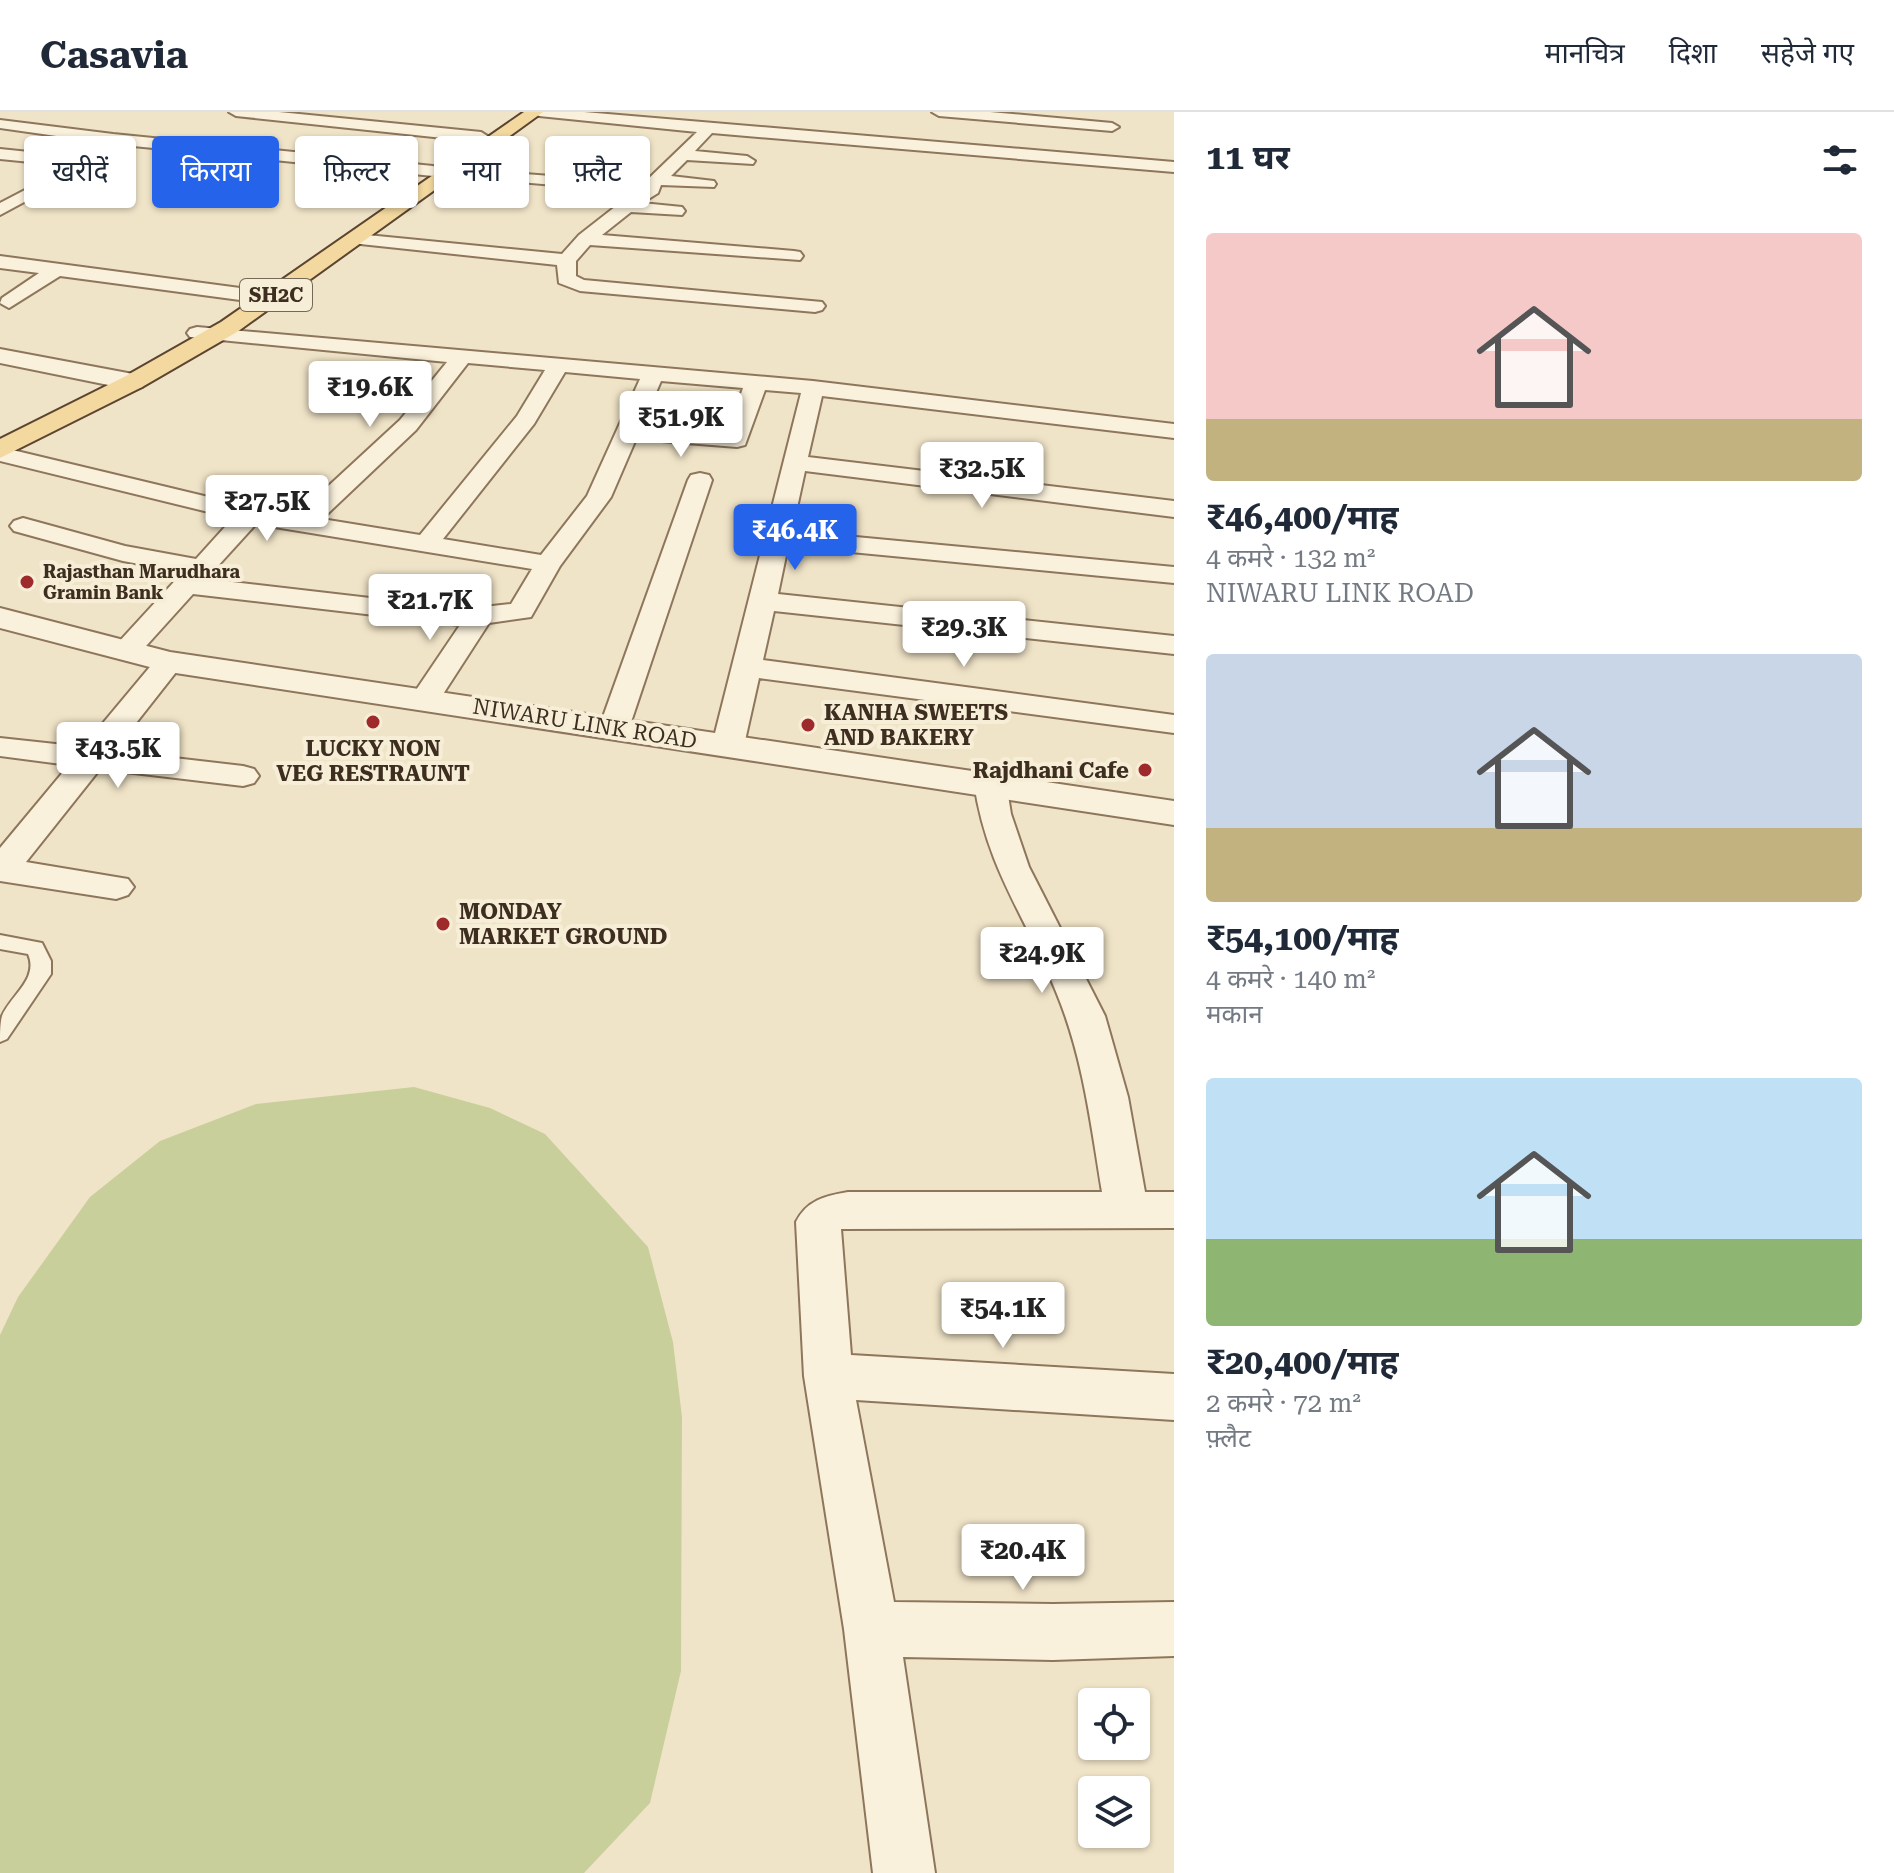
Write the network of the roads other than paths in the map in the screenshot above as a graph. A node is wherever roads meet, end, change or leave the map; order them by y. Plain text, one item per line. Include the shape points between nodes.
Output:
1 (236, 112) edge
2 (517, 112) edge
3 (537, 112) edge
4 (939, 112) edge
5 (637, 116) edge
6 (288, 117) junction
7 (0, 124) edge
8 (867, 125) dead end
9 (1112, 127) dead end
10 (708, 129) junction
11 (256, 131) dead end
12 (471, 136) edge
13 (482, 136) edge
14 (498, 136) edge
15 (863, 142) junction
16 (0, 154) edge
17 (684, 155) junction
18 (747, 161) dead end
19 (1174, 167) edge
20 (434, 170) edge
21 (529, 177) edge
22 (708, 184) dead end
23 (656, 185) junction
24 (650, 190) edge
25 (389, 208) edge
26 (392, 208) edge
27 (627, 208) edge
28 (640, 208) edge
29 (0, 210) edge
30 (676, 211) dead end
31 (357, 239) junction
32 (585, 239) junction
33 (696, 248) junction
34 (794, 256) dead end
35 (567, 260) junction
36 (0, 262) edge
37 (56, 270) junction
38 (671, 293) junction
39 (255, 296) junction
40 (9, 302) dead end
41 (815, 306) dead end
42 (206, 334) junction
43 (0, 356) edge
44 (462, 357) junction
45 (558, 366) junction
46 (653, 374) junction
47 (125, 379) junction
48 (756, 383) junction
49 (813, 388) junction
50 (629, 431) junction
51 (1174, 431) edge
52 (0, 438) edge
53 (0, 452) edge
54 (795, 463) junction
55 (700, 480) dead end
56 (1174, 509) edge
57 (250, 515) junction
58 (302, 524) junction
59 (23, 526) dead end
60 (777, 537) junction
61 (426, 544) junction
62 (548, 564) junction
63 (1174, 575) edge
64 (194, 576) junction
65 (762, 601) junction
66 (480, 615) junction
67 (0, 618) edge
68 (1174, 645) edge
69 (127, 650) junction
70 (169, 662) junction
71 (746, 667) junction
72 (425, 699) junction
73 (1174, 724) edge
74 (614, 728) junction
75 (728, 745) junction
76 (0, 747) edge
77 (93, 759) junction
78 (243, 776) dead end
79 (990, 783) junction
80 (1174, 813) edge
81 (1, 870) edge
82 (116, 887) dead end
83 (0, 942) edge
84 (0, 1034) edge
85 (1126, 1208) junction
86 (1174, 1210) edge
87 (828, 1376) junction
88 (1174, 1397) edge
89 (871, 1629) junction
90 (1174, 1629) edge
91 (904, 1873) edge

1 - 6 street
2 - 13 main road, SH2C
3 - 5 street
3 - 14 main road, SH2C
4 - 9 street
5 - 10 street
6 - 11 street
6 - 12 street
7 - 20 street
8 - 15 street
10 - 15 street
10 - 17 street
15 - 19 street via 1023,161
16 - 29 street via 83,166
17 - 18 street
17 - 23 street
21 - 23 street
22 - 23 street
23 - 24 street
25 - 39 main road, SH2C
26 - 31 main road, SH2C
27 - 32 street
28 - 30 street
31 - 35 street
31 - 42 main road, SH2C
32 - 33 street
32 - 35 street
33 - 34 street
33 - 38 street
35 - 38 street via 570,282
36 - 37 street
37 - 39 street
37 - 40 street
38 - 41 street
39 - 42 main road, SH2C
42 - 44 street
42 - 47 main road, SH2C
43 - 47 street
44 - 45 street
44 - 58 street via 408,425
45 - 46 street
45 - 61 street via 526,419
46 - 48 street
46 - 50 street
47 - 52 main road, SH2C
47 - 53 main road, SH2C
48 - 49 street
48 - 50 street via 737,440
49 - 51 street
49 - 54 street
50 - 62 street via 599,497
53 - 57 street
54 - 56 street
54 - 60 street
55 - 74 street
57 - 58 street
57 - 64 street
58 - 61 street
59 - 64 street
60 - 63 street
60 - 65 street
61 - 62 street
62 - 66 street via 521,611
64 - 66 street via 465,617
64 - 69 street
65 - 68 street
65 - 71 street
66 - 72 street
67 - 69 street, NIWARU LINK ROAD
69 - 70 street, NIWARU LINK ROAD
70 - 72 street, NIWARU LINK ROAD
70 - 77 street
71 - 73 street
71 - 75 street
72 - 74 street, NIWARU LINK ROAD
74 - 75 street, NIWARU LINK ROAD
75 - 79 street, NIWARU LINK ROAD
76 - 77 street
77 - 78 street
77 - 81 street
79 - 80 street, NIWARU LINK ROAD
79 - 85 street via 994,820 1009,866 1075,990 1099,1056
81 - 82 street
83 - 84 lane via 35,948 41,974
85 - 86 street
85 - 87 street via 830,1213 818,1222
87 - 88 street
87 - 89 street
89 - 90 street
89 - 91 street

